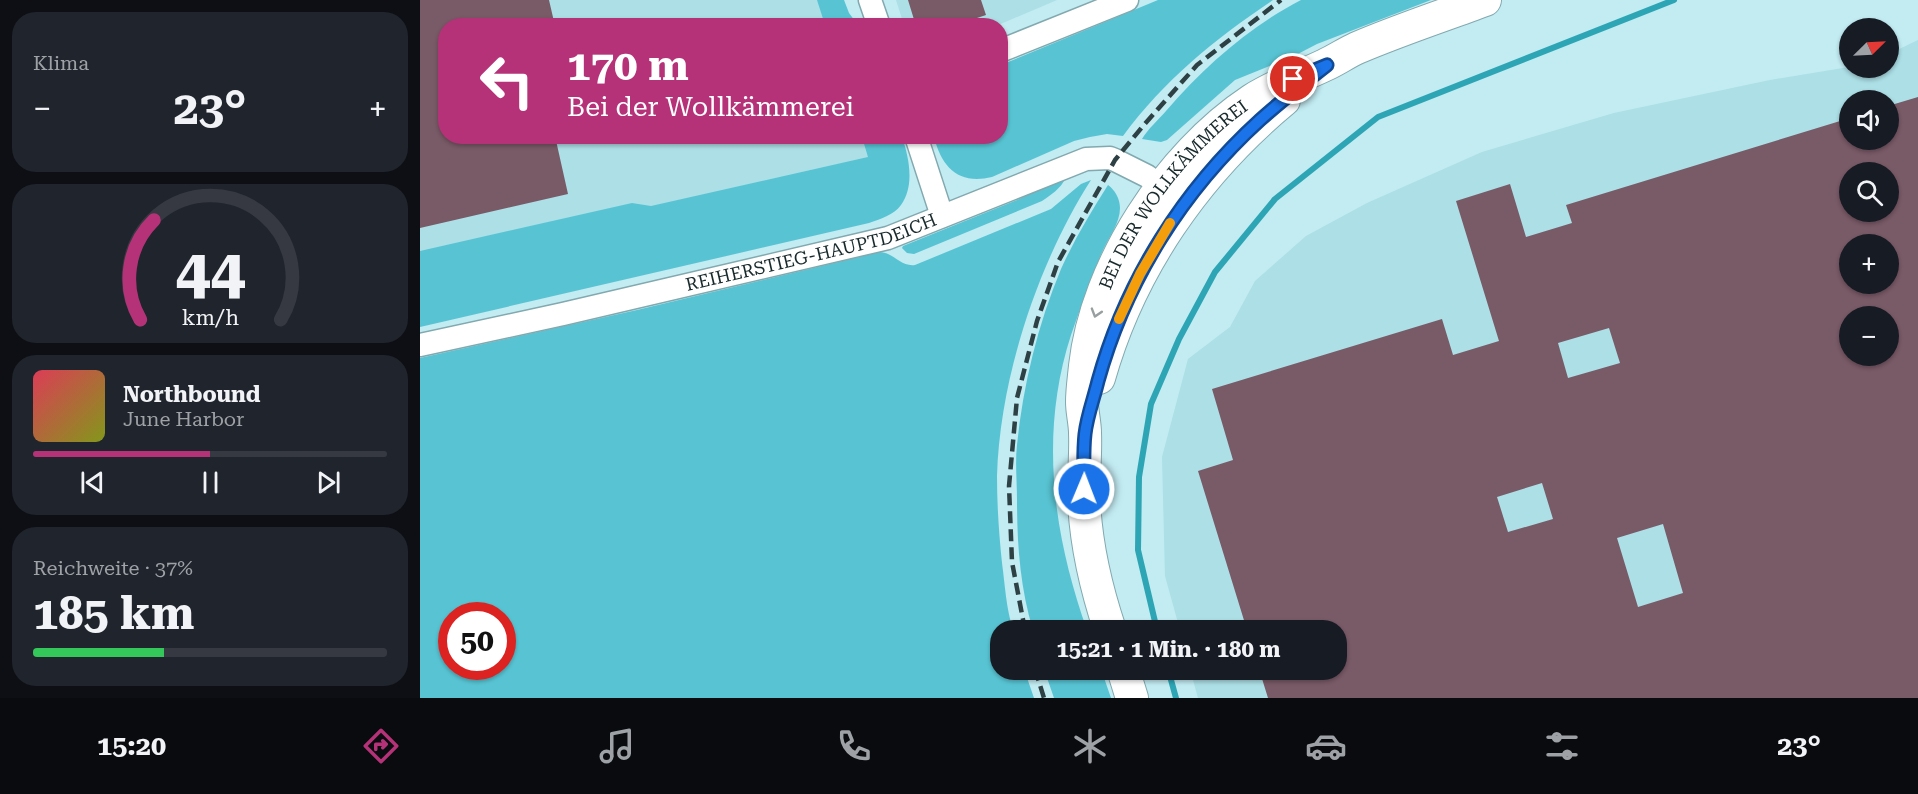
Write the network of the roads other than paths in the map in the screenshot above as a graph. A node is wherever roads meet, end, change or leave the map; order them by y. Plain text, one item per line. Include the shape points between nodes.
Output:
1 (870, 0) edge
2 (1127, 0) edge
3 (1485, 0) edge
4 (876, 18) edge
5 (1008, 48) edge
6 (919, 144) edge
7 (1173, 196) junction
8 (942, 216) junction
9 (420, 345) edge
10 (1107, 620) edge
11 (1126, 680) edge
12 (1132, 698) edge

1 - 4 street
2 - 5 street
3 - 7 main road, BEI DER WOLLKÄMMEREI via 1382,38 1275,86 1251,101 1201,142
6 - 8 street
7 - 8 street, REIHERSTIEG-HAUPTDEICH via 1110,158 1086,159
7 - 10 main road, BEI DER WOLLKÄMMEREI via 1144,213 1118,256 1094,320 1085,364 1086,535
8 - 9 street, REIHERSTIEG-HAUPTDEICH via 888,238
11 - 12 main road

